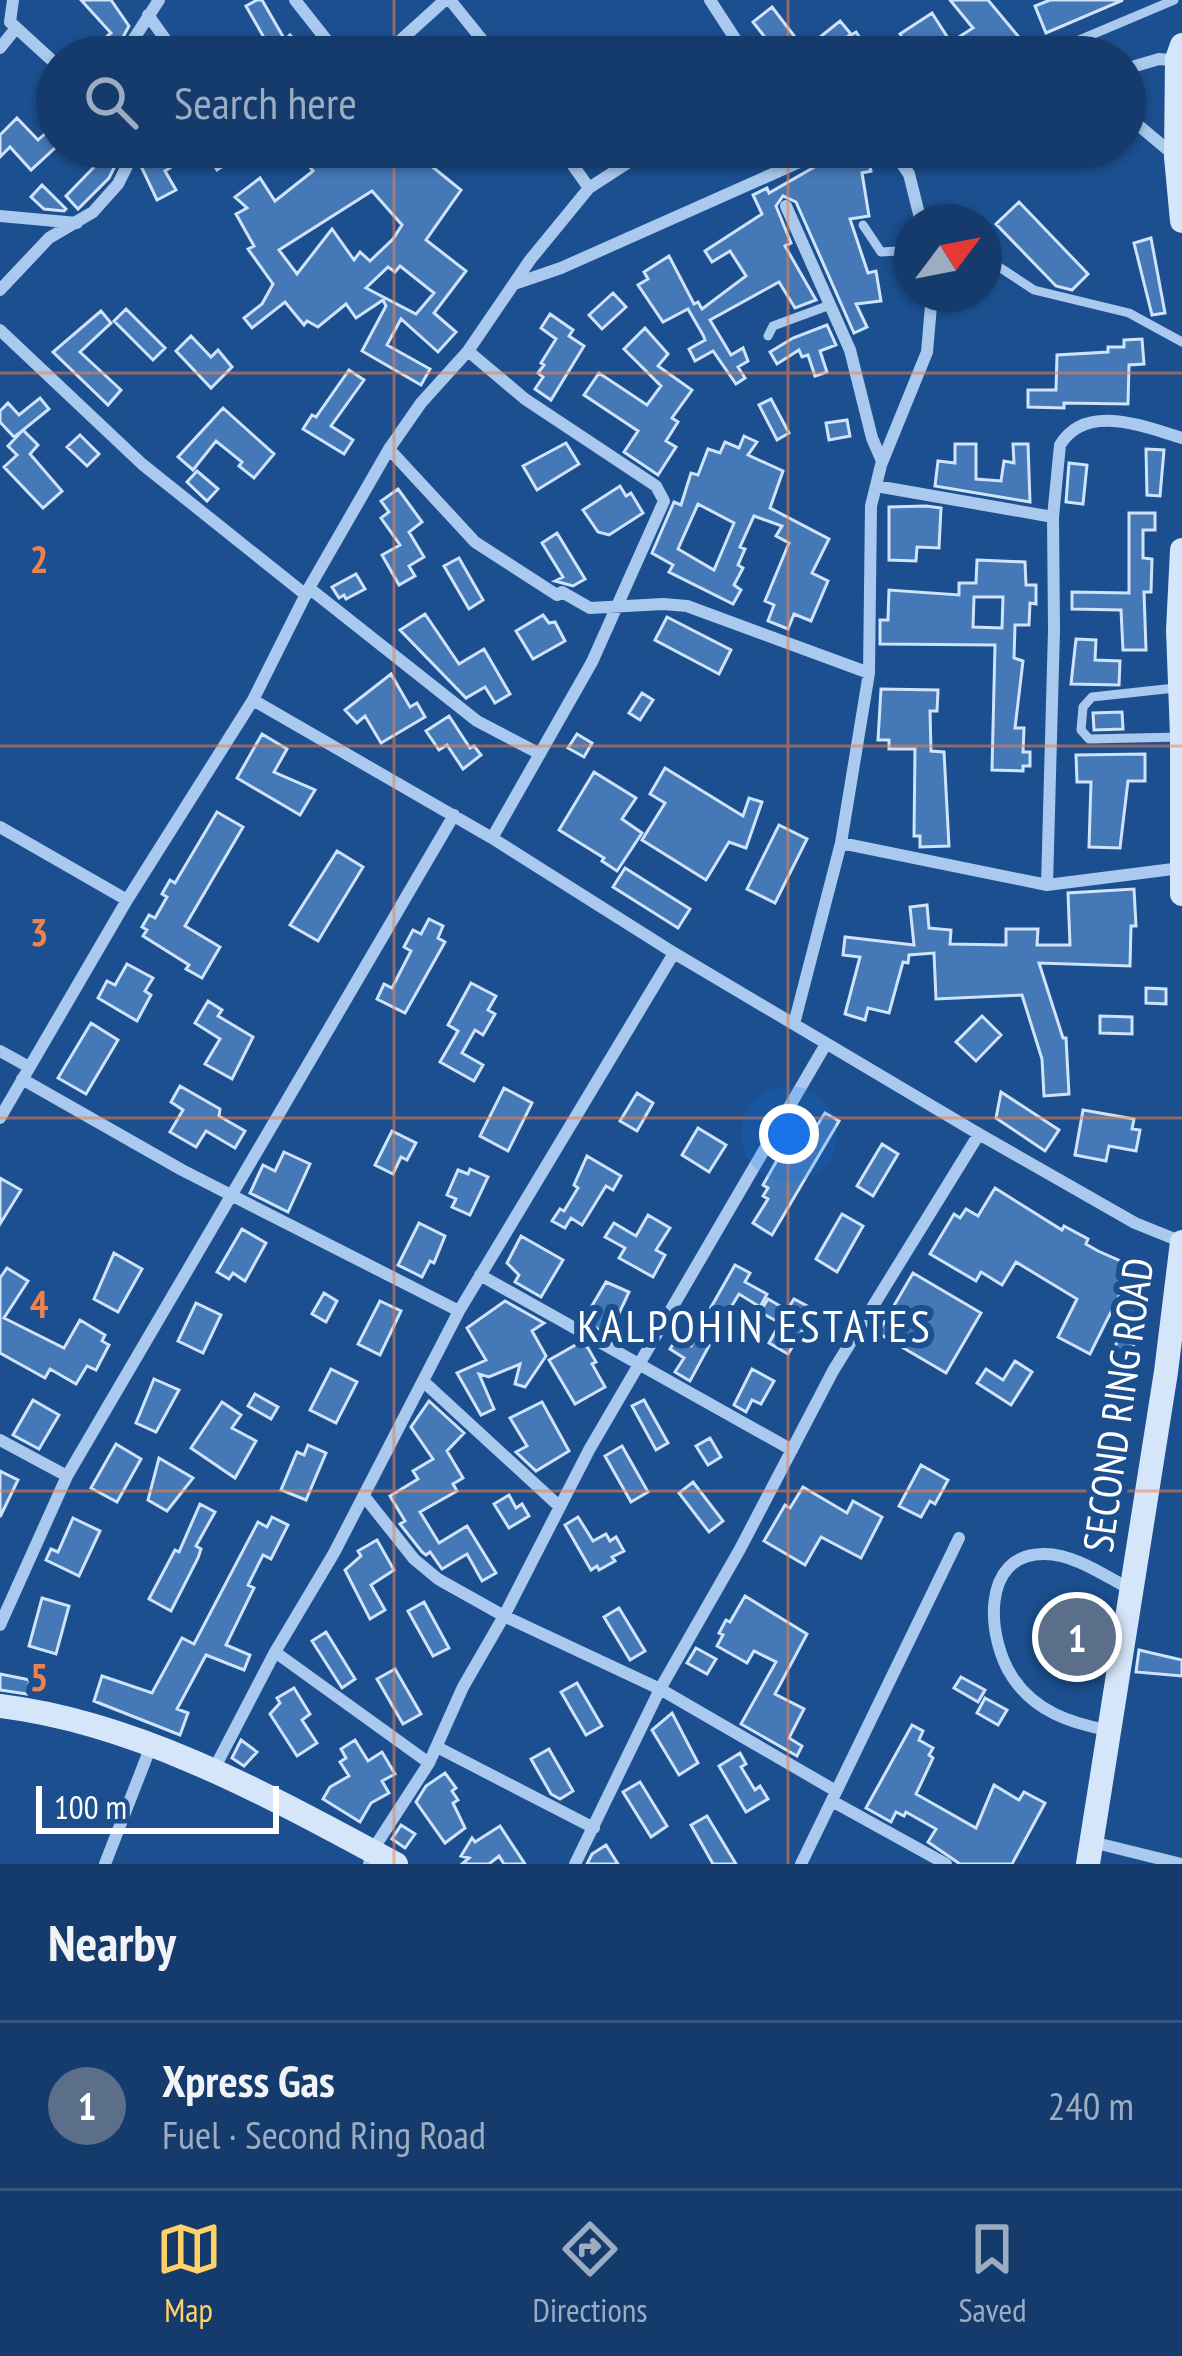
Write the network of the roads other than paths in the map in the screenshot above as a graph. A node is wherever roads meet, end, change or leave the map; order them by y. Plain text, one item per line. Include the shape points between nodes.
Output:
1 (13, 0) edge
2 (159, 0) edge
3 (295, 0) edge
4 (447, 0) edge
5 (710, 0) edge
6 (1174, 0) edge
7 (148, 15) junction
8 (8, 21) edge
9 (138, 36) edge
10 (163, 36) edge
11 (323, 36) edge
12 (406, 36) edge
13 (478, 36) edge
14 (733, 36) edge
15 (1089, 36) edge
16 (36, 46) edge
17 (0, 48) edge
18 (1180, 55) edge
19 (1146, 62) edge
20 (1146, 131) edge
21 (1179, 158) edge
22 (126, 168) edge
23 (575, 168) edge
24 (620, 168) edge
25 (786, 168) edge
26 (905, 168) edge
27 (589, 188) junction
28 (916, 204) edge
29 (786, 206) dead end
30 (0, 216) edge
31 (1182, 221) edge
32 (76, 223) junction
33 (863, 225) dead end
34 (894, 251) edge
35 (1002, 269) edge
36 (516, 284) junction
37 (0, 290) edge
38 (830, 304) junction
39 (930, 312) edge
40 (0, 330) edge
41 (768, 336) dead end
42 (1182, 342) edge
43 (468, 351) junction
44 (1182, 438) edge
45 (388, 449) junction
46 (882, 461) junction
47 (876, 486) junction
48 (1053, 517) junction
49 (1182, 550) edge
50 (308, 592) junction
51 (620, 605) junction
52 (1180, 630) edge
53 (869, 673) junction
54 (1180, 687) edge
55 (253, 700) junction
56 (1182, 737) edge
57 (540, 754) junction
58 (454, 815) junction
59 (0, 827) edge
60 (492, 838) junction
61 (841, 843) junction
62 (1181, 868) edge
63 (1047, 885) junction
64 (1182, 894) edge
65 (127, 900) junction
66 (674, 953) junction
67 (794, 1024) junction
68 (826, 1044) junction
69 (0, 1051) edge
70 (25, 1073) junction
71 (0, 1118) edge
72 (980, 1134) junction
73 (233, 1196) junction
74 (1182, 1242) edge
75 (480, 1275) junction
76 (459, 1311) junction
77 (639, 1362) junction
78 (424, 1382) junction
79 (0, 1440) edge
80 (792, 1450) junction
81 (67, 1476) junction
82 (364, 1496) junction
83 (560, 1507) junction
84 (959, 1538) dead end
85 (1130, 1589) junction
86 (504, 1616) junction
87 (0, 1625) edge
88 (275, 1652) junction
89 (660, 1689) junction
90 (0, 1706) edge
91 (1107, 1730) junction
92 (151, 1746) junction
93 (437, 1747) junction
94 (429, 1763) junction
95 (212, 1772) junction
96 (834, 1796) junction
97 (594, 1828) junction
98 (1089, 1853) edge
99 (370, 1857) edge
100 (105, 1864) edge
101 (397, 1864) edge
102 (575, 1864) edge
103 (801, 1864) edge
104 (946, 1864) edge
105 (1181, 1864) edge

1 - 8 street
2 - 7 street
3 - 11 street
4 - 12 street
4 - 13 street
5 - 14 street
6 - 15 lane
7 - 9 street
7 - 10 street
8 - 16 street
8 - 17 street
18 - 19 street
18 - 21 street
20 - 21 street
21 - 31 street
22 - 32 street
23 - 27 street
24 - 27 street
25 - 36 street
26 - 28 street
27 - 36 street
29 - 38 street
30 - 32 street
32 - 37 street via 49,238
33 - 34 lane via 881,252
35 - 42 lane via 1034,290 1129,313
36 - 43 street
38 - 41 lane via 773,326
38 - 46 street
39 - 46 street via 927,352
40 - 50 street via 142,464
43 - 45 street
43 - 51 street via 662,493
44 - 48 street via 1127,422 1082,425 1060,445
45 - 50 street
45 - 51 street via 488,551 557,596 590,608
46 - 47 street
47 - 48 street
47 - 53 street
48 - 63 street
49 - 52 street
50 - 55 street
50 - 57 street via 477,721
51 - 53 street via 687,606
51 - 57 street
52 - 54 street
53 - 61 street
54 - 56 street
54 - 56 lane via 1092,697 1081,730 1089,740
55 - 58 street
55 - 65 street
56 - 62 street
57 - 60 street
58 - 60 street
58 - 73 street
59 - 65 street
60 - 66 street
61 - 63 street
61 - 67 street
62 - 63 street
62 - 64 street
65 - 70 street
66 - 67 street
66 - 75 street
67 - 68 street
68 - 72 street
68 - 77 street
69 - 70 street
70 - 71 street
70 - 73 street
72 - 74 street
72 - 80 street
73 - 76 street
73 - 81 street
74 - 85 street, SECOND RING ROAD
75 - 76 street
75 - 77 street
76 - 78 street
77 - 80 street
77 - 83 street
78 - 82 street
78 - 83 street
79 - 81 street
80 - 89 street
81 - 87 street
82 - 86 street via 422,1568
82 - 88 street
83 - 86 street
84 - 96 street
85 - 91 street, SECOND RING ROAD
85 - 91 street via 1042,1553 1014,1564 994,1593 996,1636 1014,1680 1050,1713
86 - 89 street
86 - 93 street
88 - 94 street
88 - 95 street
89 - 96 street
89 - 97 street
90 - 92 street via 54,1714
91 - 98 street, SECOND RING ROAD
92 - 95 street
92 - 100 street
93 - 94 street
93 - 97 street
94 - 99 street
95 - 99 street
96 - 103 street
96 - 104 street
97 - 102 street
98 - 105 street
99 - 101 street

